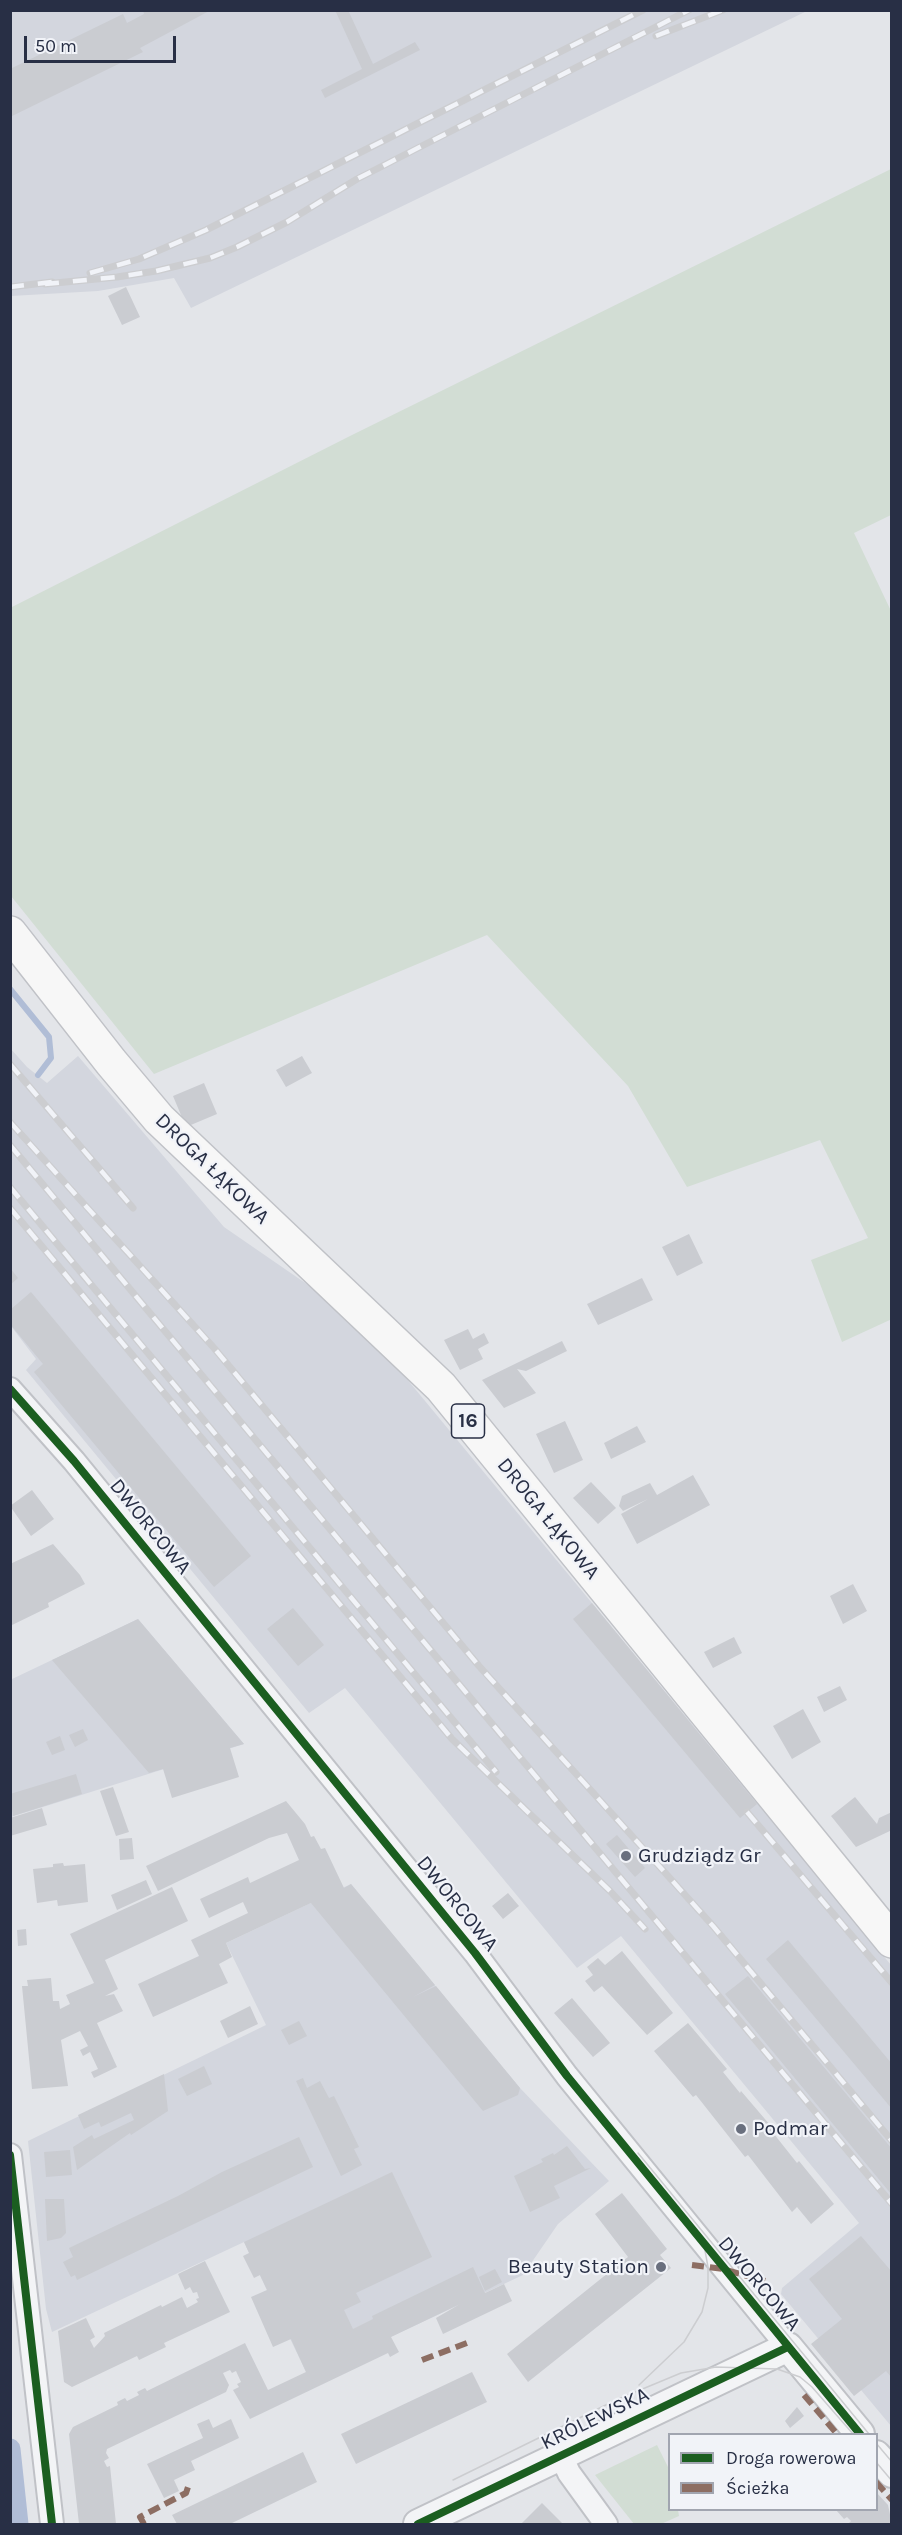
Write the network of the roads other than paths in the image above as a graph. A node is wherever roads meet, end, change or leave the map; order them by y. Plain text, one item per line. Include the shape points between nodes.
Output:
1 (10, 933) edge
2 (13, 1400) edge
3 (891, 1941) edge
4 (10, 2155) edge
5 (788, 2347) junction
6 (859, 2433) edge
7 (561, 2456) junction
8 (878, 2457) edge
9 (891, 2473) edge
10 (52, 2524) edge
11 (418, 2524) edge
12 (606, 2524) edge

1 - 3 main road, DROGA ŁĄKOWA / 16 via 159,1119 441,1388
2 - 5 street, DWORCOWA via 37,1419 475,1953 567,2076
4 - 10 street
5 - 6 street, DWORCOWA
5 - 7 street, KRÓLEWSKA
7 - 11 street, KRÓLEWSKA
7 - 12 street
8 - 9 street

